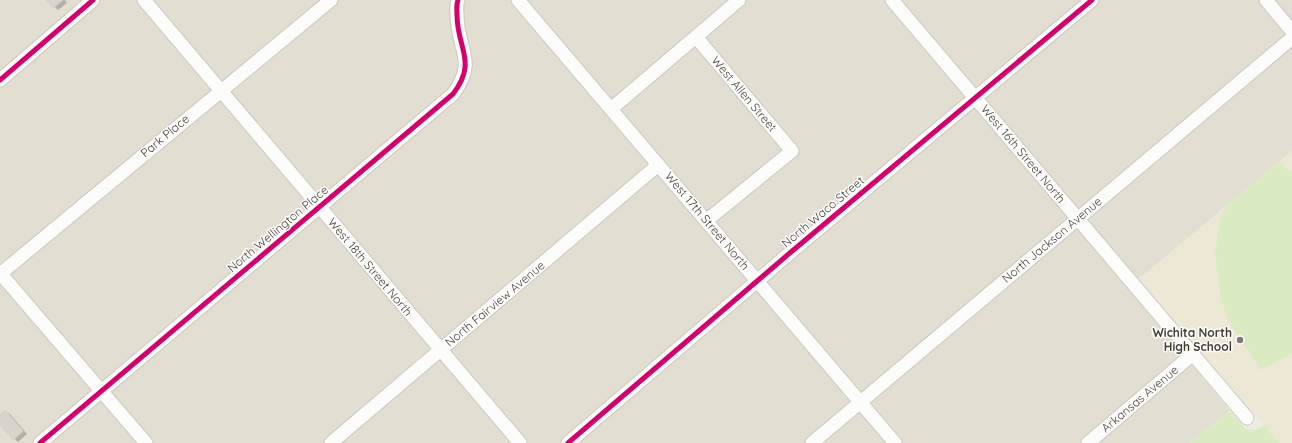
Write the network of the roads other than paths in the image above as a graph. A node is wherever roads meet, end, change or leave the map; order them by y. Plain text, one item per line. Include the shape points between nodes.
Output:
1 (93, 0) edge
2 (144, 0) edge
3 (331, 0) edge
4 (458, 0) edge
5 (518, 0) edge
6 (739, 0) edge
7 (892, 0) edge
8 (1092, 0) edge
9 (1266, 0) edge
10 (1292, 31) edge
11 (696, 37) junction
12 (1292, 38) edge
13 (0, 80) edge
14 (220, 91) junction
15 (975, 98) junction
16 (611, 109) junction
17 (658, 165) junction
18 (319, 207) junction
19 (1077, 218) junction
20 (706, 221) junction
21 (0, 273) edge
22 (757, 281) junction
23 (441, 350) junction
24 (1193, 354) junction
25 (102, 391) junction
26 (860, 402) junction
27 (1247, 418) dead end
28 (40, 443) edge
29 (146, 443) edge
30 (330, 443) edge
31 (520, 443) edge
32 (568, 443) edge
33 (812, 443) edge
34 (895, 443) edge
35 (1088, 443) edge

1 - 13 street
2 - 14 street, West 18th Street North
3 - 14 street, Park Place
4 - 18 street, North Wellington Place via 457,30 466,58 462,82 453,94
5 - 16 street, West 17th Street North
6 - 11 street
7 - 15 street, West 16th Street North
8 - 15 street, North Waco Street
9 - 10 street
11 - 16 street
11 - 20 street, West Allen Street via 792,151
12 - 19 street, North Jackson Avenue
14 - 18 street, West 18th Street North
14 - 21 street, Park Place
15 - 19 street, West 16th Street North
15 - 22 street, North Waco Street
16 - 17 street, West 17th Street North
17 - 20 street, West 17th Street North
17 - 23 street, North Fairview Avenue
18 - 23 street, West 18th Street North
18 - 25 street, North Wellington Place
19 - 24 street, West 16th Street North
19 - 26 street, North Jackson Avenue
20 - 22 street, West 17th Street North
21 - 25 street
22 - 26 street, West 17th Street North
22 - 32 street, North Waco Street
23 - 30 street, North Fairview Avenue
23 - 31 street, West 18th Street North
24 - 27 street, West 16th Street North
24 - 35 street, Arkansas Avenue
25 - 28 street, North Wellington Place
25 - 29 street
26 - 33 street, North Jackson Avenue
26 - 34 street, West 17th Street North

